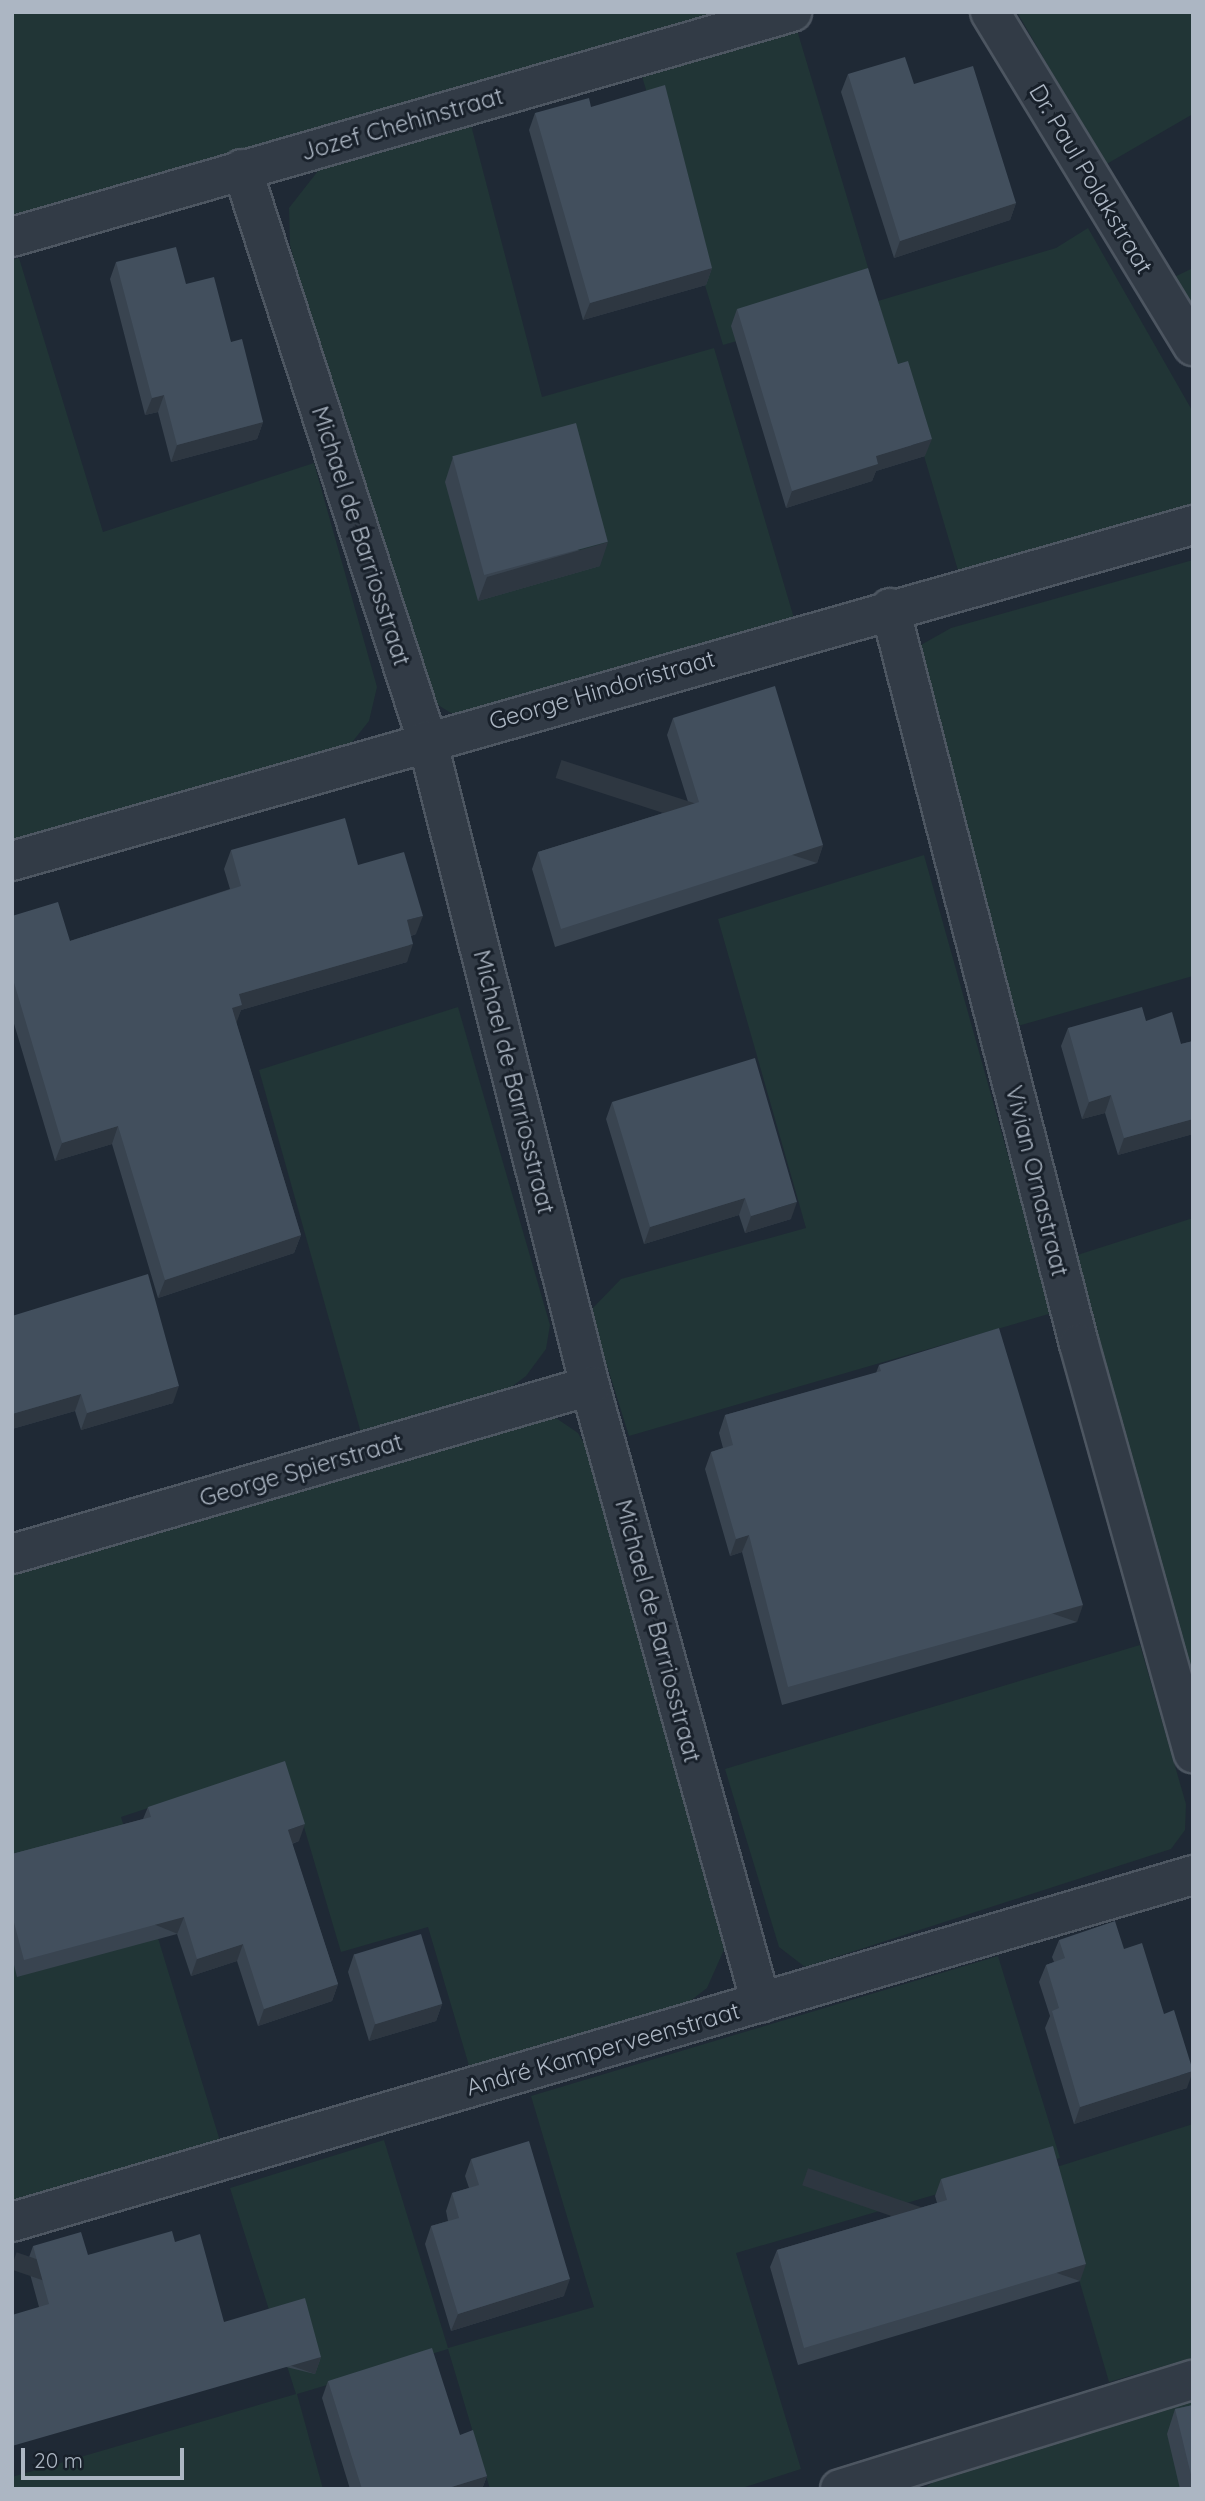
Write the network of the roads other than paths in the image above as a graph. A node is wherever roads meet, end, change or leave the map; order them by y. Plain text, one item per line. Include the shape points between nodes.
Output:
1 (792, 12) edge
2 (990, 12) edge
3 (242, 169) junction
4 (12, 237) edge
5 (1193, 346) edge
6 (1193, 525) edge
7 (890, 608) junction
8 (427, 740) junction
9 (12, 861) edge
10 (590, 1386) junction
11 (12, 1554) edge
12 (1193, 1753) edge
13 (1193, 1875) edge
14 (761, 2003) junction
15 (12, 2222) edge
16 (1193, 2380) edge
17 (900, 2481) edge
18 (840, 2489) edge

1 - 3 street, Jozef Chehinstraat
2 - 5 street, Dr. Paul Polakstraat
3 - 4 street, Jozef Chehinstraat
3 - 8 street, Michael de Barriosstraat
6 - 7 street, George Hindoristraat
7 - 8 street, George Hindoristraat
7 - 12 street, Vivian Ornastraat via 1079,1343
8 - 9 street, George Hindoristraat
8 - 10 street, Michael de Barriosstraat
10 - 11 street, George Spierstraat
10 - 14 street, Michael de Barriosstraat
13 - 14 street, André Kamperveenstraat
14 - 15 street, André Kamperveenstraat
16 - 17 street
17 - 18 street

